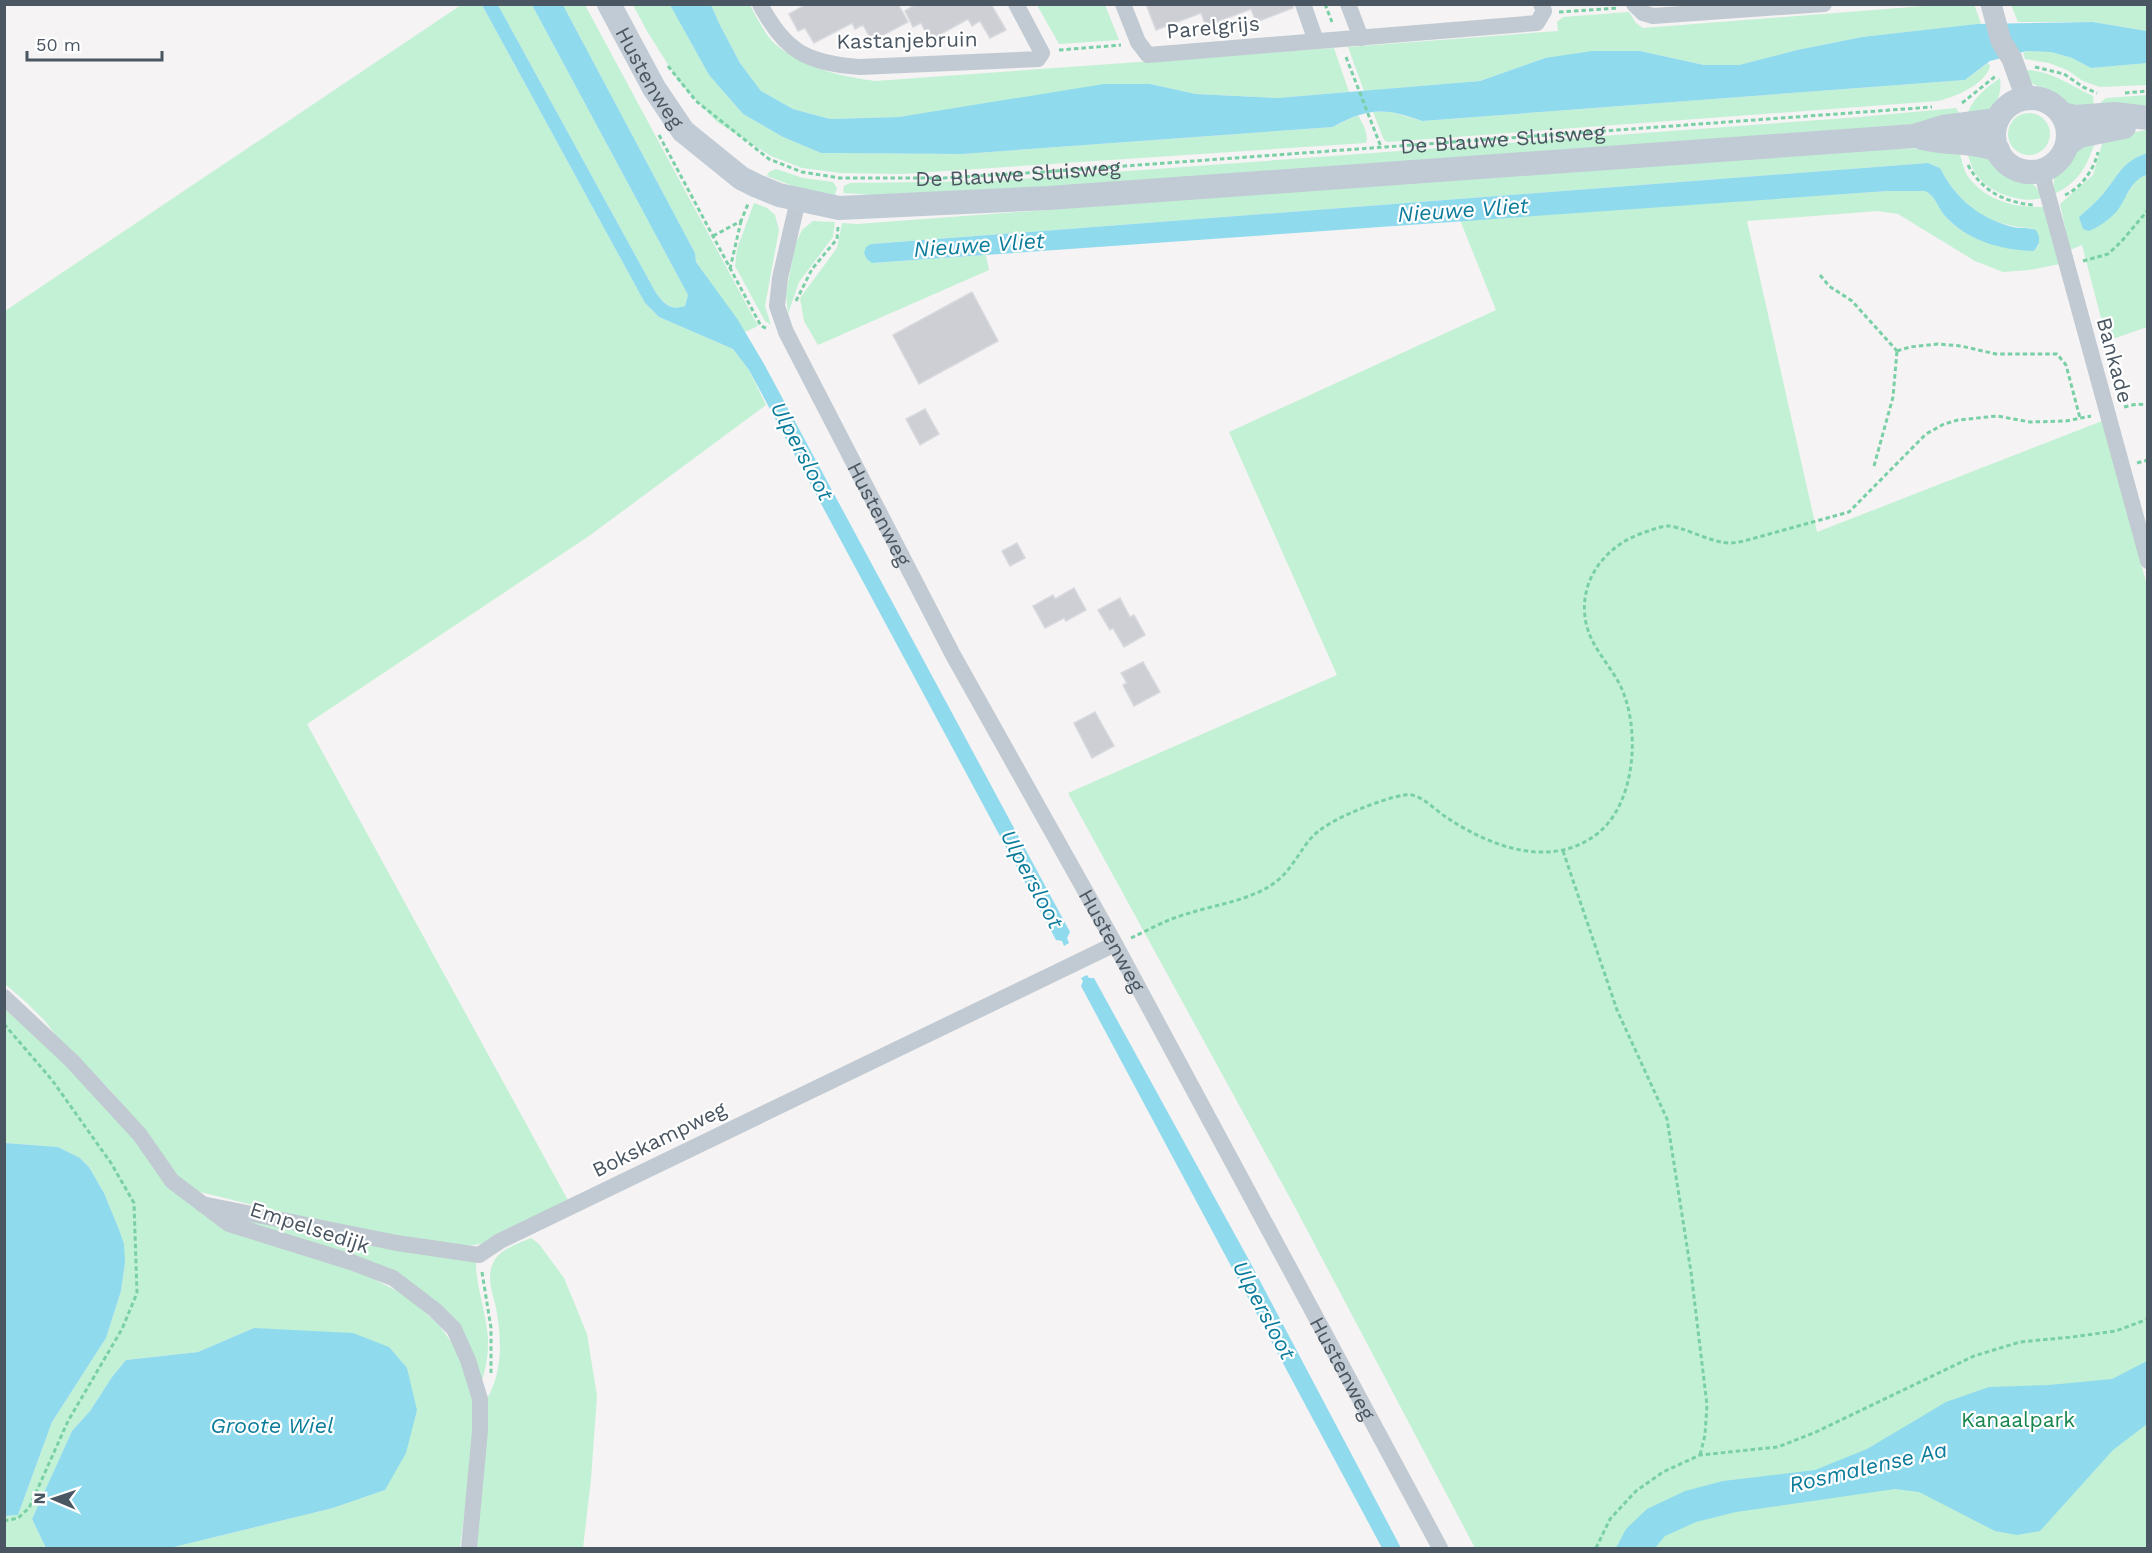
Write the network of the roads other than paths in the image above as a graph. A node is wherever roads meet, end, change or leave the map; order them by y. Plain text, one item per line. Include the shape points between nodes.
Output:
1 (609, 4) edge
2 (760, 4) edge
3 (1016, 4) edge
4 (1123, 4) edge
5 (1303, 4) edge
6 (1348, 4) edge
7 (1824, 4) edge
8 (1991, 4) edge
9 (1634, 5) edge
10 (1543, 8) edge
11 (1361, 38) junction
12 (1316, 41) junction
13 (2012, 107) junction
14 (2062, 114) junction
15 (2148, 118) edge
16 (1914, 136) junction
17 (2067, 145) junction
18 (1998, 150) junction
19 (2041, 170) junction
20 (798, 200) junction
21 (2148, 561) edge
22 (1115, 944) junction
23 (4, 997) edge
24 (202, 1204) junction
25 (469, 1548) edge
26 (1440, 1548) edge

1 - 20 main road, Hustenweg via 654,88 683,131 741,178
2 - 3 street, Kastanjebruin via 782,39 801,54 830,65 903,67 1038,59 1042,53
4 - 12 street, Parelgrijs via 1138,42 1148,55
5 - 12 street
6 - 11 street
7 - 9 street via 1653,16
8 - 13 street via 2006,61
10 - 11 street, Parelgrijs via 1537,23
11 - 12 street, Parelgrijs
13 - 14 main road via 2046,101
13 - 16 main road, De Blauwe Sluisweg
13 - 18 main road via 1995,132
14 - 15 main road
14 - 17 main road via 2067,126
15 - 17 main road via 2115,130 2079,136
16 - 18 main road, De Blauwe Sluisweg
16 - 20 main road, De Blauwe Sluisweg via 1049,198 839,208
17 - 19 main road via 2057,161
18 - 19 main road via 2016,168
19 - 21 street, Bankade
20 - 22 street, Hustenweg via 777,306 786,332 953,655
22 - 24 street, Bokskampweg via 500,1241 479,1255 397,1244
22 - 26 street, Hustenweg
23 - 24 street, Empelsedijk via 72,1061 140,1135 172,1181
24 - 25 street, Empelsedijk via 229,1224 393,1278 454,1329 480,1398

